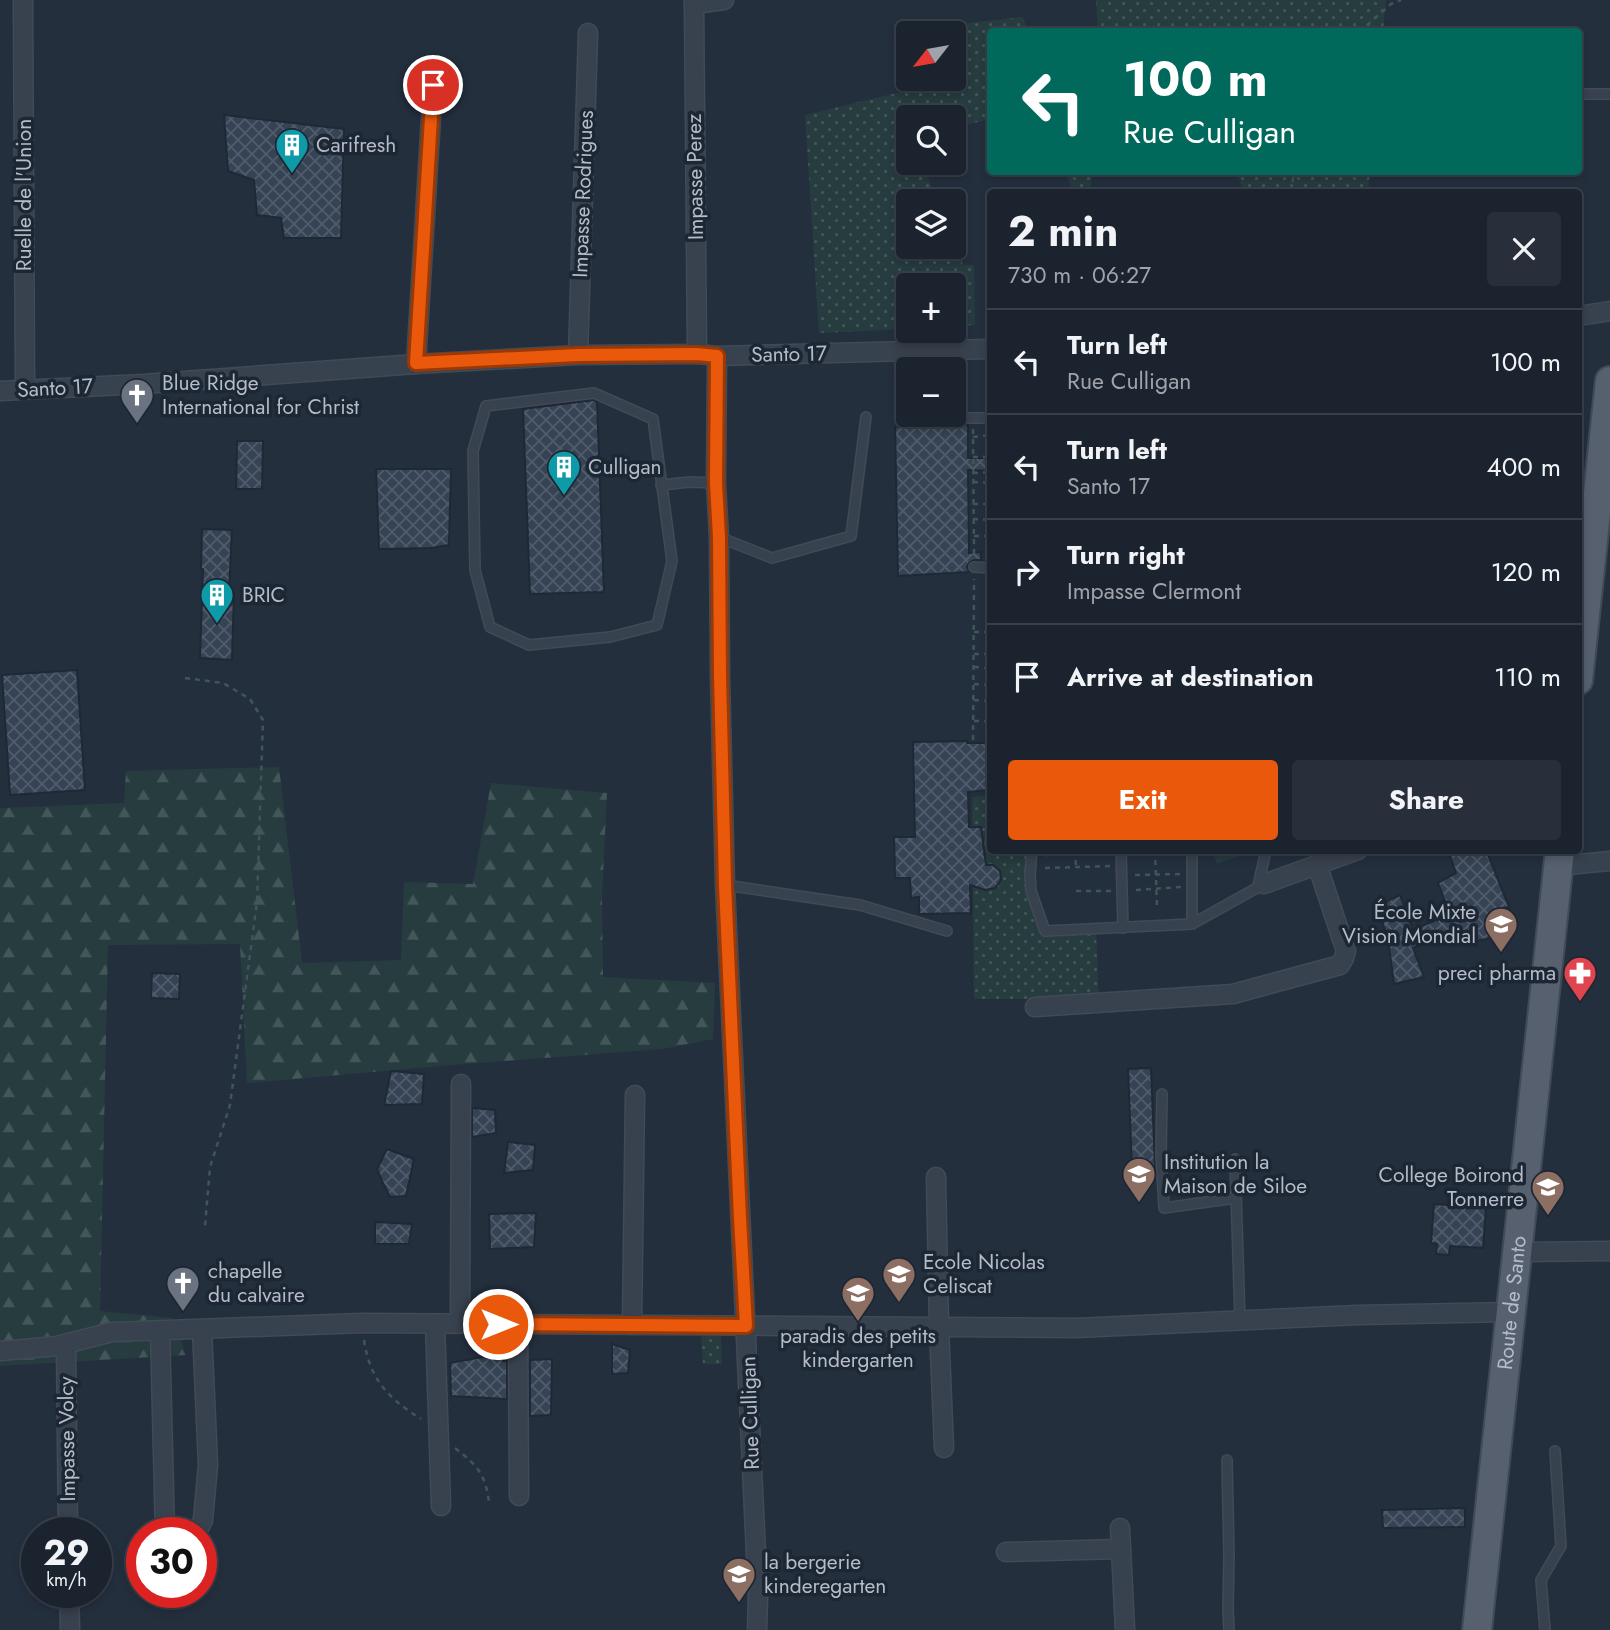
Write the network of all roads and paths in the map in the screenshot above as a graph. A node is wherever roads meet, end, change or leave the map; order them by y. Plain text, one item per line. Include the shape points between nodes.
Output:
1 (23, 0) edge
2 (724, 0) edge
3 (1401, 0) edge
4 (694, 2) edge
5 (1364, 28) edge
6 (588, 33) dead end
7 (433, 85) dead end
8 (1582, 94) edge
9 (1610, 94) edge
10 (1610, 311) edge
11 (1582, 315) edge
12 (987, 349) edge
13 (697, 354) junction
14 (578, 355) junction
15 (717, 356) junction
16 (416, 363) junction
17 (1610, 381) edge
18 (25, 389) junction
19 (0, 391) edge
20 (866, 417) dead end
21 (966, 418) edge
22 (987, 418) edge
23 (987, 435) edge
24 (973, 437) dead end
25 (973, 457) dead end
26 (987, 457) edge
27 (987, 472) edge
28 (973, 473) dead end
29 (973, 482) dead end
30 (716, 483) junction
31 (987, 483) edge
32 (661, 485) junction
33 (973, 504) dead end
34 (987, 504) edge
35 (973, 519) dead end
36 (987, 520) edge
37 (974, 536) dead end
38 (987, 536) edge
39 (719, 537) junction
40 (974, 567) dead end
41 (987, 568) edge
42 (1582, 630) edge
43 (974, 632) dead end
44 (987, 632) edge
45 (974, 654) dead end
46 (987, 654) edge
47 (974, 667) dead end
48 (987, 668) edge
49 (185, 678) dead end
50 (974, 684) dead end
51 (987, 685) edge
52 (974, 700) dead end
53 (987, 701) edge
54 (974, 721) dead end
55 (987, 721) edge
56 (1032, 854) edge
57 (1060, 854) edge
58 (1075, 854) edge
59 (1121, 854) edge
60 (1155, 854) edge
61 (1192, 854) edge
62 (1265, 854) edge
63 (1346, 854) edge
64 (1044, 855) dead end
65 (1559, 858) edge
66 (1610, 862) edge
67 (1317, 864) junction
68 (1076, 867) junction
69 (1045, 868) dead end
70 (1121, 870) junction
71 (1156, 874) junction
72 (1192, 874) junction
73 (725, 885) junction
74 (1260, 886) junction
75 (1192, 887) junction
76 (1156, 888) junction
77 (1122, 890) junction
78 (1076, 891) dead end
79 (1157, 908) dead end
80 (1192, 925) junction
81 (1123, 928) junction
82 (947, 931) dead end
83 (1035, 1007) dead end
84 (461, 1084) dead end
85 (1161, 1094) dead end
86 (635, 1095) dead end
87 (1235, 1159) dead end
88 (936, 1177) dead end
89 (1236, 1198) junction
90 (205, 1226) dead end
91 (1610, 1251) edge
92 (1518, 1252) junction
93 (1511, 1312) junction
94 (1240, 1321) junction
95 (362, 1323) junction
96 (435, 1324) junction
97 (460, 1324) junction
98 (518, 1324) junction
99 (632, 1325) junction
100 (746, 1326) junction
101 (939, 1327) junction
102 (202, 1329) junction
103 (160, 1331) junction
104 (66, 1344) junction
105 (0, 1351) edge
106 (439, 1433) junction
107 (944, 1448) dead end
108 (1555, 1451) dead end
109 (1227, 1460) dead end
110 (519, 1496) dead end
111 (489, 1503) dead end
112 (441, 1506) dead end
113 (68, 1517) edge
114 (165, 1517) edge
115 (203, 1517) edge
116 (1120, 1528) dead end
117 (1121, 1549) junction
118 (1006, 1552) dead end
119 (69, 1608) edge
120 (69, 1630) edge
121 (757, 1630) edge
122 (1125, 1630) edge
123 (1229, 1630) edge
124 (1477, 1630) edge
125 (1545, 1630) edge

1 - 18 street, Ruelle de l'Union
2 - 4 street
3 - 5 path
4 - 13 street, Impasse Perez
6 - 14 street, Impasse Rodrigues
7 - 16 street
8 - 9 lane
10 - 11 street
12 - 15 street, Santo 17
13 - 14 street, Santo 17
13 - 15 street, Santo 17
14 - 16 street, Santo 17
15 - 30 street, Rue Culligan
16 - 18 street, Santo 17
17 - 42 main road
18 - 19 street, Santo 17
20 - 39 lane via 851,536 772,558
21 - 22 lane
23 - 24 path
25 - 26 path
27 - 28 path
29 - 31 path
30 - 32 lane
30 - 39 street, Rue Culligan
32 - 32 lane via 653,419 594,393 486,406 473,451 475,570 490,628 529,645 610,637 657,625 672,561
33 - 34 path
35 - 36 path
37 - 38 path
39 - 73 street, Rue Culligan
40 - 41 lane
43 - 44 path
45 - 46 path
47 - 48 path
49 - 90 path via 223,683 250,699 263,720 257,902 230,1105 210,1167
50 - 51 path
52 - 53 path
54 - 55 path
56 - 81 lane via 1031,891 1045,931
57 - 64 path
58 - 68 path
59 - 70 lane
60 - 71 path
61 - 72 lane
62 - 74 lane
63 - 67 street
65 - 66 street
65 - 92 main road, Route de Santo
67 - 74 street
67 - 83 street via 1346,951 1340,965 1233,994
68 - 69 path
68 - 70 path
70 - 71 path
70 - 77 lane
71 - 72 path
71 - 76 path
72 - 75 lane
73 - 82 lane via 859,905
73 - 100 street, Rue Culligan
74 - 80 lane
75 - 76 path
75 - 80 lane
76 - 77 path
76 - 79 path
77 - 78 path
77 - 81 lane
80 - 81 lane
84 - 97 street
85 - 89 lane via 1164,1208
86 - 99 street
87 - 89 lane
88 - 101 street
89 - 94 lane
91 - 92 street
92 - 93 main road, Route de Santo
93 - 94 street
93 - 124 main road, Route de Santo
94 - 101 street via 1076,1328
95 - 96 street
95 - 102 street
95 - 106 path via 379,1385
96 - 97 street
96 - 106 street
97 - 98 street
98 - 99 street
98 - 110 street
99 - 100 street
100 - 101 street
100 - 121 street, Rue Culligan
101 - 107 street
102 - 103 street
102 - 115 street via 208,1465
103 - 104 street via 112,1332
103 - 114 street
104 - 105 street
104 - 113 street, Impasse Volcy
106 - 111 path via 474,1462 488,1490
106 - 112 street
108 - 125 lane via 1561,1546 1541,1580
109 - 123 lane
116 - 117 street
117 - 118 street
117 - 122 street
119 - 120 street

